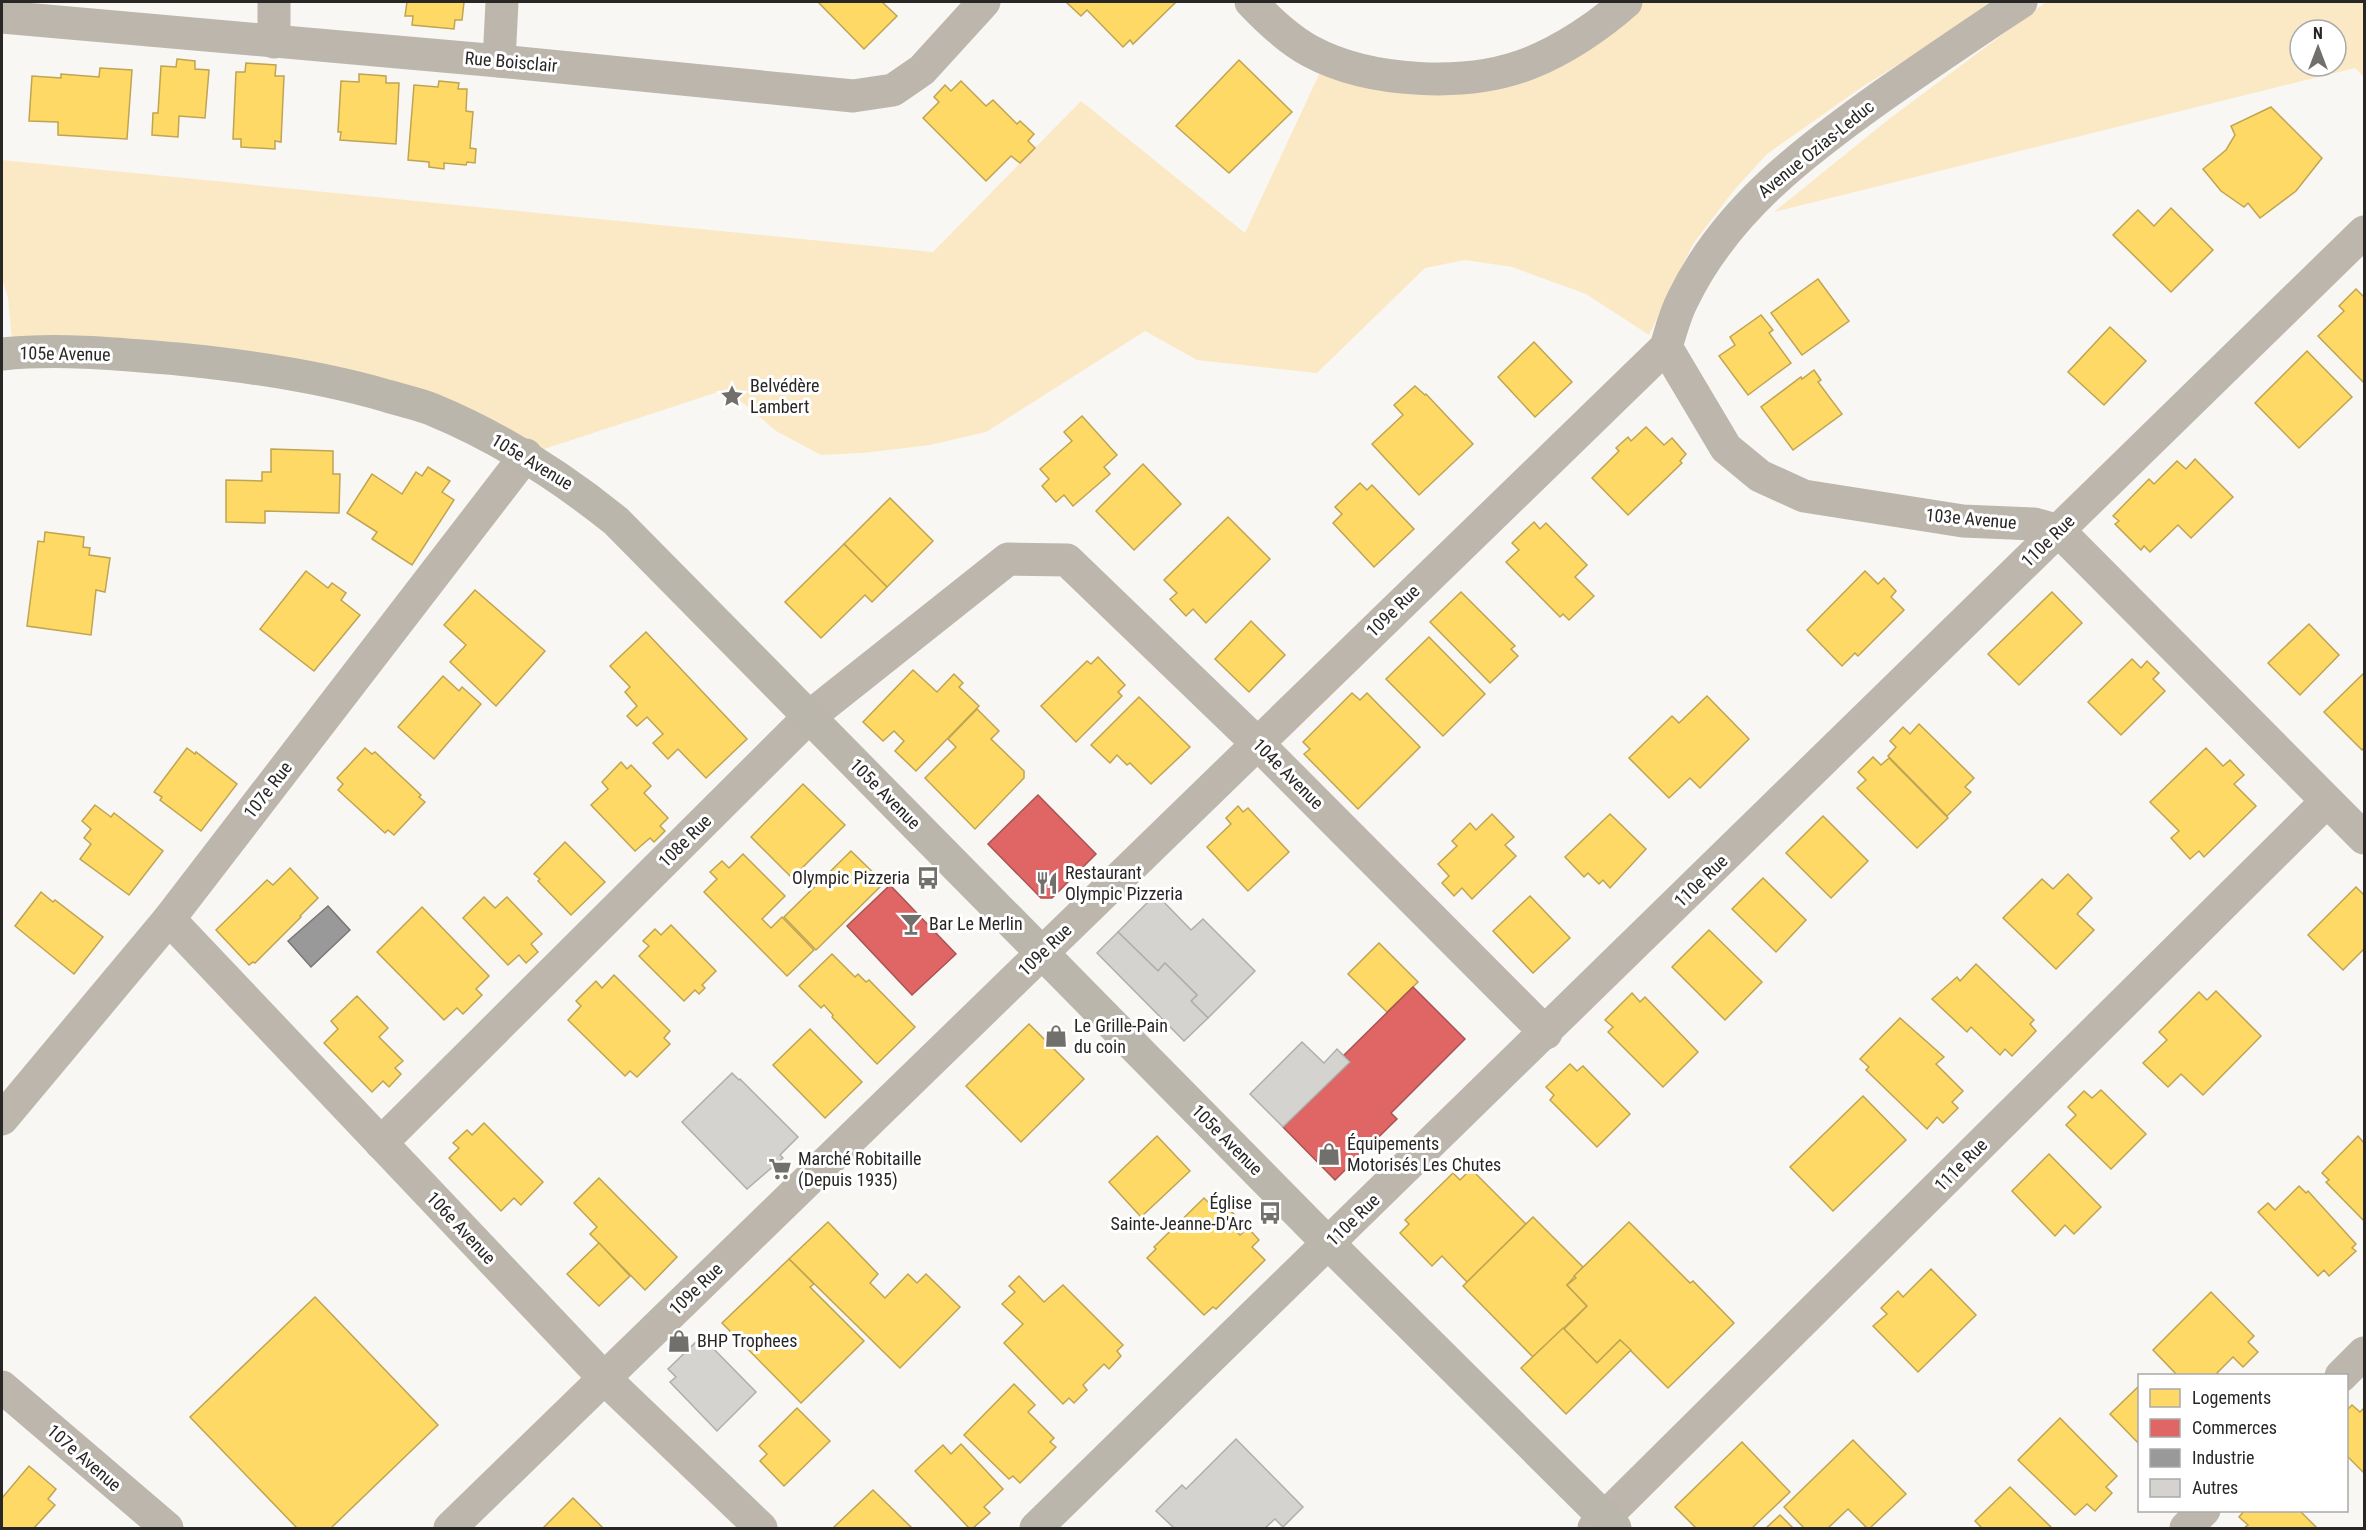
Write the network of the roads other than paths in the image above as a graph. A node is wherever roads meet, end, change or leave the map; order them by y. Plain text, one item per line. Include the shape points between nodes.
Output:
1 (274, 2) edge
2 (502, 2) edge
3 (984, 2) edge
4 (1251, 2) edge
5 (1626, 2) edge
6 (2021, 2) edge
7 (2, 17) edge
8 (274, 42) junction
9 (499, 61) junction
10 (2364, 232) edge
11 (1666, 346) junction
12 (2, 354) edge
13 (526, 455) junction
14 (2059, 531) junction
15 (1008, 559) joint
16 (809, 717) junction
17 (1257, 743) junction
18 (2327, 801) junction
19 (2361, 827) edge
20 (169, 919) junction
21 (1042, 952) junction
22 (1546, 1033) junction
23 (2, 1119) edge
24 (381, 1143) junction
25 (1329, 1243) junction
26 (2364, 1353) edge
27 (2343, 1374) edge
28 (604, 1378) junction
29 (2, 1387) edge
30 (2202, 1512) edge
31 (1604, 1525) edge
32 (167, 1528) edge
33 (450, 1528) edge
34 (761, 1528) edge
35 (1036, 1528) edge
36 (2186, 1528) edge

1 - 8 street
2 - 9 street
3 - 9 street, Rue Boisclair via 922,70 893,90 853,96
4 - 5 street via 1309,51 1342,66 1393,76 1458,78 1498,73 1530,63 1583,34
6 - 11 street, Avenue Ozias-Leduc via 1870,105 1761,190 1709,255 1682,300
7 - 8 street, Rue Boisclair
8 - 9 street, Rue Boisclair
10 - 14 street, 110e Rue
11 - 14 street, 103e Avenue via 1726,448 1760,476 1804,496 1962,521 2034,524
11 - 17 street, 109e Rue
12 - 13 street, 105e Avenue via 66,352 161,358 326,379 429,408
13 - 16 street, 105e Avenue via 616,521
13 - 20 street, 107e Rue
14 - 18 street
14 - 22 street, 110e Rue
15 - 16 street, 108e Rue
15 - 17 street, 104e Avenue via 1067,560
16 - 21 street, 105e Avenue
16 - 24 street, 108e Rue
17 - 21 street, 109e Rue
17 - 22 street, 104e Avenue
18 - 19 street
18 - 31 street, 111e Rue
20 - 23 street, 107e Rue
20 - 24 street, 106e Avenue
21 - 25 street, 105e Avenue
21 - 28 street, 109e Rue
22 - 25 street, 110e Rue
24 - 28 street, 106e Avenue
25 - 31 street, 105e Avenue
25 - 35 street, 110e Rue
26 - 27 street
28 - 33 street, 109e Rue
28 - 34 street, 106e Avenue
29 - 32 street, 107e Avenue
30 - 36 street

